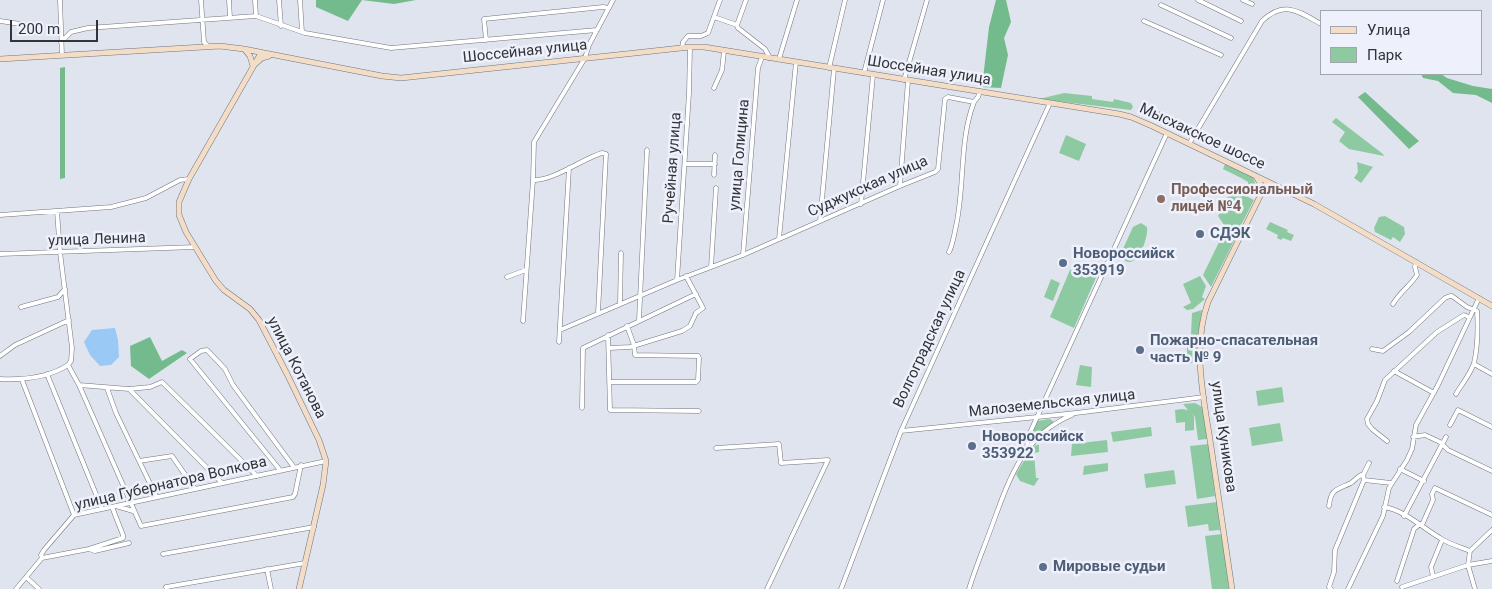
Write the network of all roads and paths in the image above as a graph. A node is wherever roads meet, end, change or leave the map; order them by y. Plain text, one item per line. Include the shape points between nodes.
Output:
1 (60, 0) edge
2 (201, 0) edge
3 (229, 0) edge
4 (254, 0) edge
5 (279, 0) edge
6 (300, 0) edge
7 (613, 0) edge
8 (720, 0) edge
9 (746, 0) edge
10 (797, 0) edge
11 (845, 0) edge
12 (883, 0) edge
13 (926, 0) edge
14 (1198, 0) edge
15 (1243, 0) edge
16 (1252, 4) dead end
17 (1161, 5) dead end
18 (609, 8) junction
19 (256, 16) junction
20 (230, 18) junction
21 (714, 18) junction
22 (203, 19) junction
23 (0, 21) edge
24 (1144, 21) dead end
25 (1241, 21) dead end
26 (1320, 23) edge
27 (20, 24) dead end
28 (737, 24) junction
29 (281, 26) junction
30 (597, 30) junction
31 (302, 32) junction
32 (1231, 38) dead end
33 (486, 40) junction
34 (61, 42) junction
35 (208, 46) junction
36 (690, 47) junction
37 (682, 48) junction
38 (244, 49) junction
39 (724, 51) junction
40 (261, 53) junction
41 (62, 55) junction
42 (274, 55) junction
43 (1221, 55) dead end
44 (762, 56) junction
45 (584, 58) junction
46 (770, 58) junction
47 (0, 59) edge
48 (779, 59) junction
49 (796, 62) junction
50 (253, 66) junction
51 (832, 68) junction
52 (864, 73) junction
53 (873, 75) junction
54 (906, 80) junction
55 (714, 88) dead end
56 (980, 91) junction
57 (974, 102) junction
58 (1050, 103) junction
59 (1167, 133) junction
60 (1189, 144) junction
61 (647, 150) dead end
62 (715, 155) dead end
63 (685, 164) junction
64 (715, 164) junction
65 (569, 168) junction
66 (714, 175) dead end
67 (1256, 176) junction
68 (189, 179) junction
69 (533, 180) junction
70 (1267, 182) junction
71 (900, 186) junction
72 (1278, 187) junction
73 (716, 188) dead end
74 (1260, 196) junction
75 (861, 204) junction
76 (56, 211) junction
77 (0, 215) edge
78 (820, 221) junction
79 (779, 239) junction
80 (195, 247) junction
81 (60, 252) junction
82 (621, 252) dead end
83 (949, 252) dead end
84 (0, 254) edge
85 (743, 255) junction
86 (1416, 262) junction
87 (711, 267) junction
88 (526, 270) junction
89 (686, 276) junction
90 (507, 277) dead end
91 (677, 280) junction
92 (65, 289) junction
93 (696, 294) junction
94 (639, 295) junction
95 (1478, 298) junction
96 (620, 304) junction
97 (1393, 304) dead end
98 (1492, 306) edge
99 (21, 307) dead end
100 (1473, 309) junction
101 (598, 313) junction
102 (1469, 317) junction
103 (68, 320) junction
104 (638, 320) junction
105 (522, 321) dead end
106 (628, 326) junction
107 (560, 330) junction
108 (608, 335) junction
109 (558, 342) dead end
110 (634, 345) junction
111 (610, 348) junction
112 (1372, 349) dead end
113 (0, 356) edge
114 (1474, 364) junction
115 (68, 365) junction
116 (1394, 371) junction
117 (47, 374) junction
118 (1492, 374) edge
119 (0, 379) edge
120 (22, 380) junction
121 (609, 382) junction
122 (79, 385) junction
123 (107, 388) junction
124 (129, 389) junction
125 (1434, 393) junction
126 (1456, 394) dead end
127 (1205, 397) junction
128 (582, 408) dead end
129 (699, 411) dead end
130 (1076, 413) junction
131 (1047, 415) junction
132 (1038, 416) junction
133 (1059, 420) junction
134 (1450, 425) dead end
135 (1492, 427) edge
136 (901, 431) junction
137 (1413, 437) junction
138 (1446, 437) dead end
139 (1387, 441) dead end
140 (1442, 446) junction
141 (716, 448) dead end
142 (1027, 448) junction
143 (139, 461) junction
144 (326, 461) junction
145 (1369, 463) dead end
146 (301, 465) junction
147 (294, 466) junction
148 (1400, 469) junction
149 (280, 470) junction
150 (1492, 471) edge
151 (1363, 475) junction
152 (257, 476) junction
153 (1364, 480) junction
154 (1424, 481) junction
155 (1391, 483) junction
156 (222, 484) junction
157 (194, 489) junction
158 (156, 496) junction
159 (130, 502) junction
160 (1329, 506) dead end
161 (114, 507) junction
162 (1384, 507) junction
163 (102, 509) junction
164 (133, 511) junction
165 (74, 515) junction
166 (1492, 515) edge
167 (1404, 516) junction
168 (1421, 524) junction
169 (314, 527) junction
170 (1492, 530) edge
171 (1442, 540) junction
172 (129, 543) dead end
173 (89, 548) junction
174 (1470, 551) junction
175 (163, 554) dead end
176 (42, 558) junction
177 (1492, 561) edge
178 (306, 563) junction
179 (1468, 565) junction
180 (268, 569) junction
181 (1433, 576) junction
182 (26, 578) junction
183 (1397, 581) dead end
184 (1402, 587) dead end
185 (166, 588) edge
186 (16, 589) edge
187 (39, 589) edge
188 (271, 589) edge
189 (299, 589) edge
190 (767, 589) edge
191 (841, 589) edge
192 (970, 589) edge
193 (1232, 589) edge
194 (1331, 589) edge
195 (1348, 589) edge
196 (1475, 589) edge

1 - 34 street
2 - 22 street
3 - 20 street
4 - 19 street
5 - 29 street
6 - 31 street
7 - 18 street
8 - 21 street
9 - 28 street
10 - 48 street
11 - 51 street
12 - 52 street
13 - 54 street
14 - 25 street
15 - 16 street
17 - 32 street
18 - 30 street
18 - 33 street via 484,19
19 - 20 street
19 - 29 street
20 - 22 street
21 - 28 street
21 - 37 street via 705,35 688,36
22 - 34 street via 88,28 71,32
22 - 35 street via 204,42
23 - 27 street
24 - 43 street
26 - 60 street via 1289,6 1271,12 1262,21
28 - 46 street via 765,49
29 - 31 street
30 - 33 street
30 - 45 street
31 - 33 street via 391,48
34 - 41 street
35 - 38 street, Шоссейная улица
35 - 41 street, Шоссейная улица
36 - 37 street, Шоссейная улица
36 - 39 street, Шоссейная улица
36 - 63 street, Ручейная улица
37 - 45 street, Шоссейная улица
38 - 40 street, Шоссейная улица
38 - 50 street
39 - 44 street, Шоссейная улица
39 - 55 street via 722,70
40 - 42 street, Шоссейная улица
40 - 50 street, улица Котанова
41 - 47 street, Шоссейная улица
42 - 45 street, Шоссейная улица via 401,78
42 - 50 street via 262,58
44 - 46 street, Шоссейная улица
44 - 85 street, улица Голицина via 758,68
45 - 69 street via 534,142
46 - 48 street, Шоссейная улица
48 - 49 street, Шоссейная улица
49 - 51 street, Шоссейная улица
49 - 79 street
50 - 68 street, улица Котанова
51 - 52 street, Шоссейная улица
51 - 78 street
52 - 53 street, Шоссейная улица
53 - 54 street, Шоссейная улица
53 - 75 street
54 - 56 street, Шоссейная улица
54 - 71 street
56 - 57 street
56 - 58 street, Шоссейная улица
57 - 71 street, Суджукская улица via 946,97 938,170
57 - 83 street via 966,129 960,206
58 - 59 street, Мысхакское шоссе via 1125,115
58 - 136 street, Волгоградская улица
59 - 60 street, Мысхакское шоссе
59 - 132 street
60 - 67 street, Мысхакское шоссе
61 - 94 street
62 - 64 street
63 - 64 street
63 - 91 street, Ручейная улица
64 - 66 street
65 - 69 street via 542,180
65 - 101 street via 590,156 605,153
65 - 107 street
67 - 70 street, Мысхакское шоссе
67 - 74 street
68 - 76 street via 132,202 104,208
68 - 80 street, улица Котанова via 180,202 179,215
69 - 88 street
70 - 72 street, Мысхакское шоссе
70 - 74 street, улица Куникова
71 - 75 street, Суджукская улица
72 - 74 street
72 - 86 street, Мысхакское шоссе
73 - 87 street
74 - 127 street, улица Куникова via 1204,313 1200,350
75 - 78 street, Суджукская улица
76 - 77 street
76 - 81 street
78 - 79 street, Суджукская улица
79 - 85 street, Суджукская улица
80 - 81 street, улица Ленина
80 - 144 street, улица Котанова via 220,286 250,308 258,320 311,424
81 - 84 street, улица Ленина
81 - 92 street
82 - 96 street
85 - 87 street, Суджукская улица
86 - 95 street, Мысхакское шоссе
86 - 97 street via 1417,275
87 - 89 street
88 - 90 street
88 - 105 street
89 - 91 street
89 - 93 street
91 - 94 street
92 - 99 street via 58,297
92 - 103 street
93 - 104 street
93 - 110 street via 703,308 696,313 690,326
94 - 96 street
94 - 104 street
95 - 98 street, Мысхакское шоссе
95 - 100 street
96 - 101 street
100 - 102 street
100 - 112 street via 1450,296 1383,351
100 - 114 street via 1477,311 1478,334
101 - 107 street
102 - 116 street via 1464,315 1437,332
102 - 125 street
103 - 113 street via 14,345
103 - 115 street via 72,348
104 - 106 street
106 - 108 street
106 - 110 street
107 - 109 street
108 - 111 street
108 - 128 street via 583,348
110 - 111 street
110 - 121 street via 636,355 698,356 697,382
111 - 121 street
114 - 118 street
114 - 126 street
115 - 117 street
115 - 122 street
116 - 125 street
116 - 139 street via 1385,380 1367,419 1372,430
117 - 120 street
117 - 163 street
119 - 120 street
120 - 165 street
121 - 129 street via 610,410
122 - 123 street
122 - 159 street
123 - 124 street
123 - 143 street
124 - 152 street via 147,388 163,382
124 - 156 street
125 - 137 street via 1416,424
127 - 130 street, Малоземельская улица
127 - 193 street, улица Куникова
130 - 131 street, Малоземельская улица
130 - 133 street
131 - 132 street, Малоземельская улица
131 - 133 street
132 - 136 street, Малоземельская улица
132 - 142 street via 1028,437
133 - 142 street
134 - 135 street via 1458,410
136 - 191 street, Волгоградская улица
137 - 140 street via 1425,435
137 - 148 street via 1412,449
138 - 140 street
140 - 150 street
140 - 154 street
141 - 190 street via 779,444 781,463 828,460
142 - 192 street via 1010,480
143 - 157 street via 172,456
143 - 158 street
144 - 146 street, улица Губернатора Волкова
144 - 169 street, улица Котанова
145 - 151 street
146 - 147 street, улица Губернатора Волкова
146 - 164 street via 292,497 141,526
147 - 149 street, улица Губернатора Волкова
147 - 149 street via 233,385 225,369 207,350 201,350 190,359
148 - 154 street
148 - 155 street
149 - 152 street, улица Губернатора Волкова
151 - 153 street
151 - 160 street via 1337,488 1330,497
152 - 156 street, улица Губернатора Волкова
153 - 155 street
153 - 194 street via 1335,550
154 - 167 street
155 - 162 street
156 - 157 street, улица Губернатора Волкова
157 - 158 street, улица Губернатора Волкова
158 - 159 street, улица Губернатора Волкова
159 - 161 street, улица Губернатора Волкова
159 - 164 street
161 - 163 street, улица Губернатора Волкова
161 - 164 street
161 - 173 street via 123,538
162 - 167 street
162 - 195 street via 1383,516
163 - 165 street, улица Губернатора Волкова
165 - 176 street, улица Губернатора Волкова via 44,550
166 - 168 street via 1438,488 1433,490 1433,500
167 - 168 street
168 - 171 street
168 - 183 street via 1414,530
169 - 175 street
169 - 178 street, улица Котанова
170 - 174 street
171 - 174 street
171 - 181 street via 1431,568
172 - 173 street via 95,551
173 - 176 street
174 - 179 street
176 - 182 street, улица Губернатора Волкова
177 - 179 street
178 - 180 street
178 - 189 street, улица Котанова
179 - 181 street
179 - 196 street
180 - 185 street
180 - 188 street
181 - 184 street
182 - 186 street, улица Губернатора Волкова
182 - 187 street

